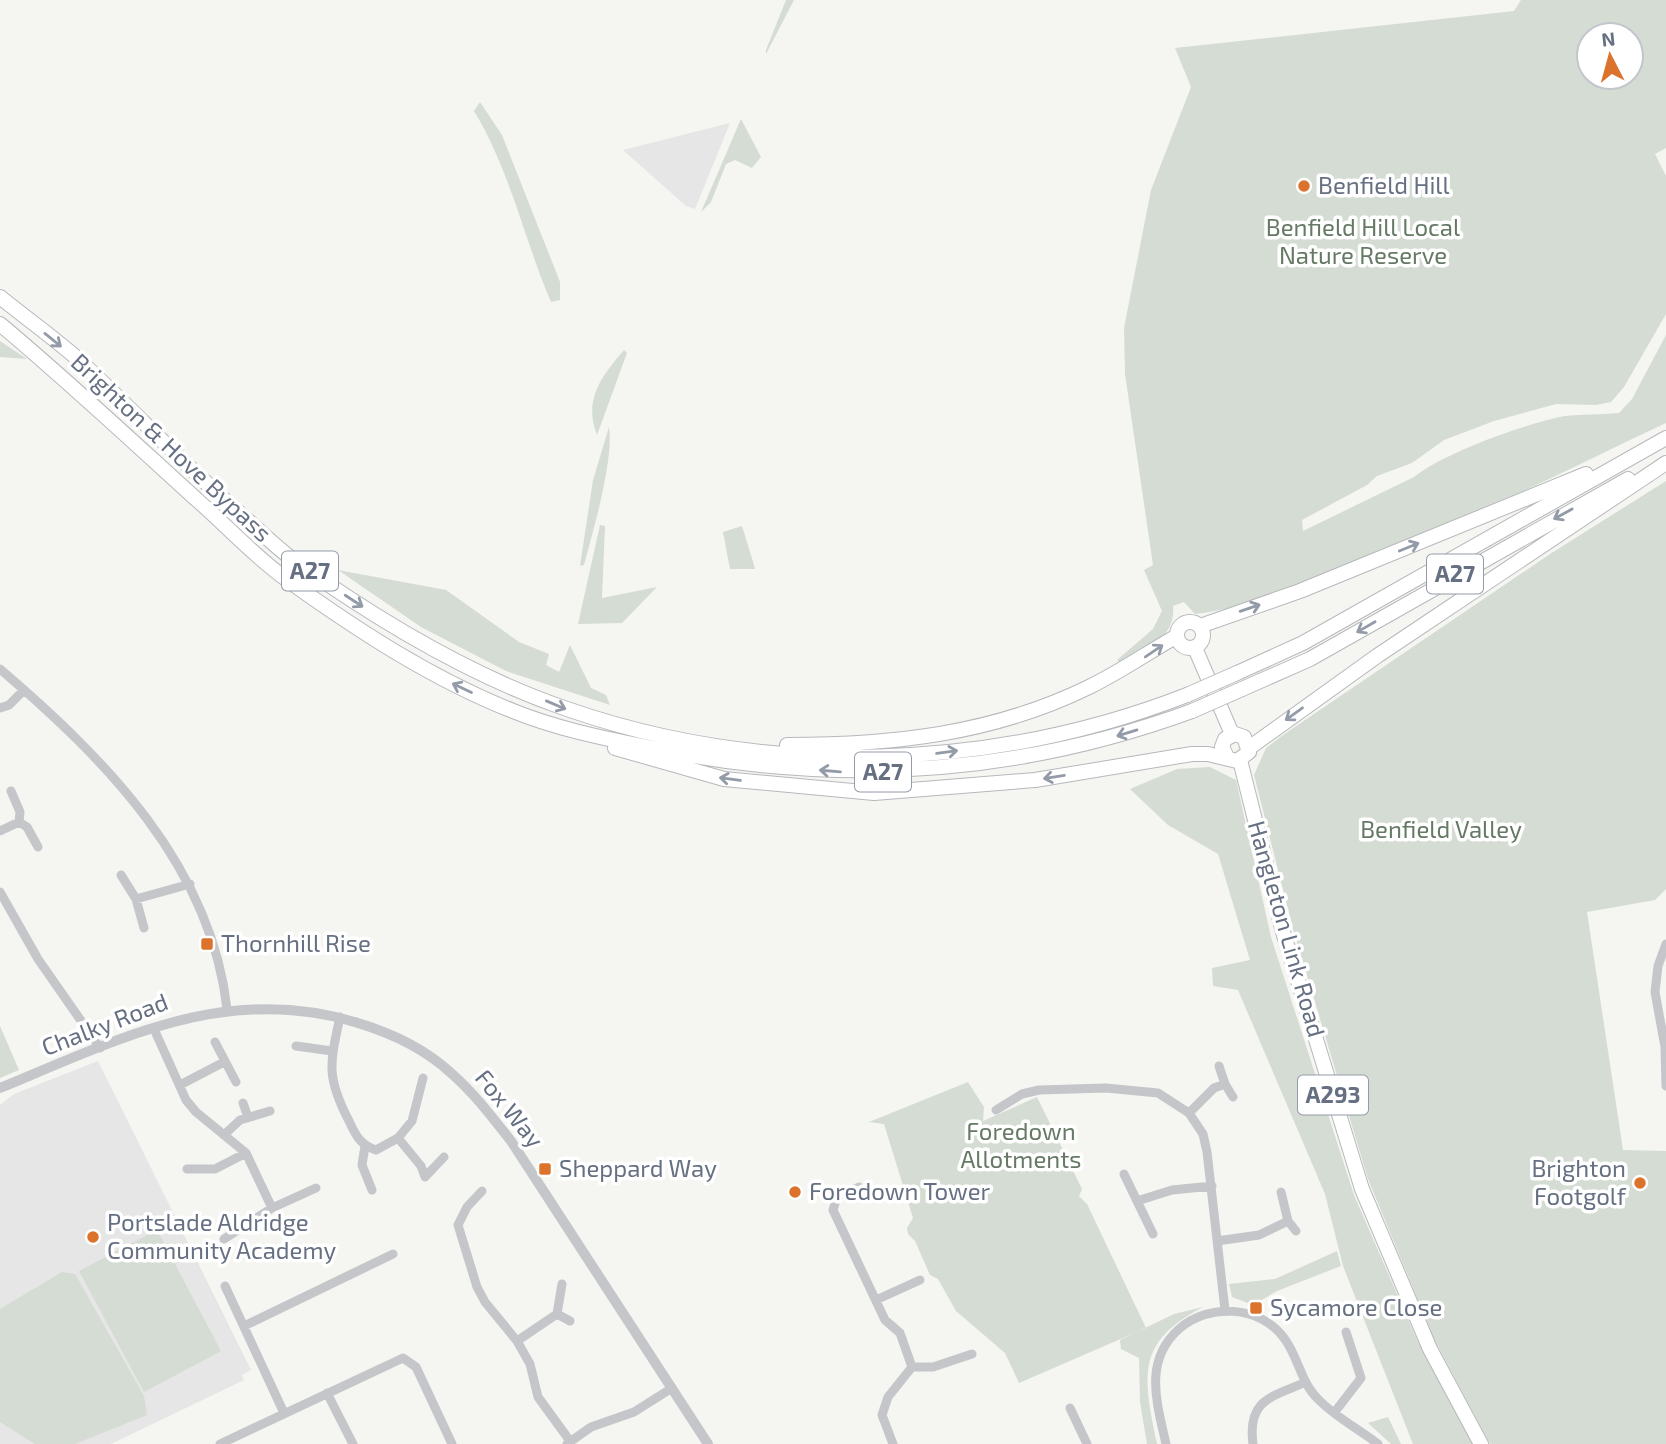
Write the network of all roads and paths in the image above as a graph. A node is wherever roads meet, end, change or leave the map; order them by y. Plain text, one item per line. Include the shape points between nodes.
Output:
1 (0, 297) edge
2 (0, 324) edge
3 (1666, 438) edge
4 (1644, 450) junction
5 (1666, 460) edge
6 (1200, 626) junction
7 (1177, 636) junction
8 (1195, 648) junction
9 (0, 669) edge
10 (24, 690) junction
11 (0, 708) edge
12 (571, 731) junction
13 (1231, 734) junction
14 (684, 740) junction
15 (1239, 755) junction
16 (11, 791) dead end
17 (19, 821) junction
18 (0, 831) edge
19 (38, 847) dead end
20 (121, 875) dead end
21 (190, 884) junction
22 (0, 892) edge
23 (136, 899) junction
24 (144, 928) dead end
25 (1666, 944) edge
26 (227, 1009) junction
27 (340, 1017) junction
28 (154, 1029) junction
29 (215, 1042) dead end
30 (296, 1046) dead end
31 (100, 1048) junction
32 (332, 1051) junction
33 (224, 1062) junction
34 (1219, 1066) dead end
35 (423, 1078) dead end
36 (236, 1082) dead end
37 (1225, 1084) junction
38 (180, 1085) junction
39 (1666, 1086) edge
40 (0, 1088) edge
41 (1233, 1097) dead end
42 (243, 1103) dead end
43 (996, 1110) dead end
44 (270, 1111) dead end
45 (1189, 1113) junction
46 (248, 1117) junction
47 (225, 1134) junction
48 (398, 1138) junction
49 (365, 1146) junction
50 (246, 1153) junction
51 (444, 1157) dead end
52 (187, 1169) dead end
53 (1124, 1174) dead end
54 (1212, 1186) junction
55 (859, 1187) dead end
56 (316, 1188) dead end
57 (372, 1190) dead end
58 (482, 1191) dead end
59 (1281, 1192) dead end
60 (1137, 1201) junction
61 (272, 1208) junction
62 (1288, 1221) junction
63 (1296, 1231) dead end
64 (1153, 1234) dead end
65 (224, 1239) dead end
66 (1217, 1241) junction
67 (393, 1254) dead end
68 (920, 1280) dead end
69 (562, 1284) dead end
70 (225, 1286) dead end
71 (876, 1300) junction
72 (1225, 1310) junction
73 (557, 1314) junction
74 (570, 1321) dead end
75 (244, 1326) junction
76 (1346, 1332) dead end
77 (517, 1341) junction
78 (972, 1354) dead end
79 (912, 1367) junction
80 (1306, 1382) junction
81 (672, 1388) junction
82 (327, 1393) junction
83 (1070, 1408) dead end
84 (284, 1413) junction
85 (1334, 1413) junction
86 (568, 1442) edge
87 (227, 1443) edge
88 (353, 1444) edge
89 (452, 1444) edge
90 (708, 1444) edge
91 (893, 1444) edge
92 (1087, 1444) edge
93 (1166, 1444) edge
94 (1254, 1444) edge
95 (1378, 1444) edge
96 (1481, 1444) edge

1 -> 14 highway, Brighton & Hove Bypass / A27 via 76,358 293,561 406,635 567,709
12 -> 2 highway, Brighton & Hove Bypass / A27 via 513,711 427,671 284,578
3 - 4 highway, Brighton & Hove Bypass / A27
6 -> 4 highway, A27 via 1312,587
14 -> 4 highway, Brighton & Hove Bypass / A27, bridge via 762,752 852,758 924,755 1080,729 1187,695 1303,643
5 -> 12 highway, Brighton & Hove Bypass / A27, bridge via 1310,659 1192,711 1098,741 999,762 847,773 704,760
5 -> 15 highway, A27
6 - 7 highway via 1184,624
6 - 8 highway via 1203,639
7 - 8 highway via 1183,647
14 -> 7 highway, A27 via 847,745 946,734 1053,703 1109,677
8 - 13 highway
9 - 10 street
10 - 11 street
10 - 21 street via 77,738 155,826
15 -> 12 highway, A27 via 1192,754 1034,780 874,793 724,779 638,757
13 - 15 highway via 1244,737
13 - 15 highway via 1222,744
15 - 96 highway, Hangleton Link Road / A293 via 1283,932 1362,1189 1430,1349
16 - 17 street
17 - 18 street
17 - 19 street
20 - 23 street
21 - 23 street
21 - 26 street via 220,967
22 - 31 street via 38,959
23 - 24 street
25 - 39 street via 1655,992 1665,1047
26 - 27 street, Fox Way via 279,1007
26 - 28 street, Chalky Road
27 - 32 street
27 - 81 street, Fox Way via 400,1039 430,1056 478,1100 535,1177
28 - 31 street, Chalky Road
28 - 38 street
29 - 33 street
30 - 32 street
31 - 40 street, Chalky Road
32 - 49 street via 335,1093 357,1139
33 - 36 street
33 - 38 street
34 - 37 street
35 - 48 street via 412,1121
37 - 41 street
37 - 45 street via 1214,1088
38 - 47 street via 195,1112
42 - 46 street
43 - 45 street via 1021,1094 1099,1088 1158,1093
44 - 46 street
45 - 54 street via 1203,1133
46 - 47 street
47 - 50 street
48 - 49 street via 376,1150
48 - 51 street via 425,1177
49 - 57 street via 362,1165
50 - 52 street via 215,1169
50 - 61 street
53 - 60 street
54 - 60 street via 1172,1190
54 - 66 street
55 - 71 street via 837,1197 833,1210
56 - 61 street
58 - 77 street via 461,1216 460,1236 481,1295
59 - 62 street
60 - 64 street
61 - 65 street
62 - 63 street
62 - 66 street via 1259,1235
66 - 72 street
67 - 75 street
68 - 71 street
69 - 73 street
70 - 75 street
71 - 79 street via 885,1320 900,1333
72 - 80 street via 1252,1315 1284,1337
72 - 93 street via 1194,1318 1160,1351 1155,1384
73 - 74 street
73 - 77 street
75 - 84 street
76 - 85 street via 1361,1378
77 - 86 street via 530,1364 538,1397
78 - 79 street via 933,1367
79 - 91 street via 888,1397 882,1415
80 - 85 street
80 - 94 street via 1257,1406
81 - 86 street via 634,1412 592,1427
81 - 90 street, Fox Way
82 - 84 street
82 - 88 street
82 - 89 street via 408,1359
83 - 92 street
84 - 87 street
85 - 95 street

